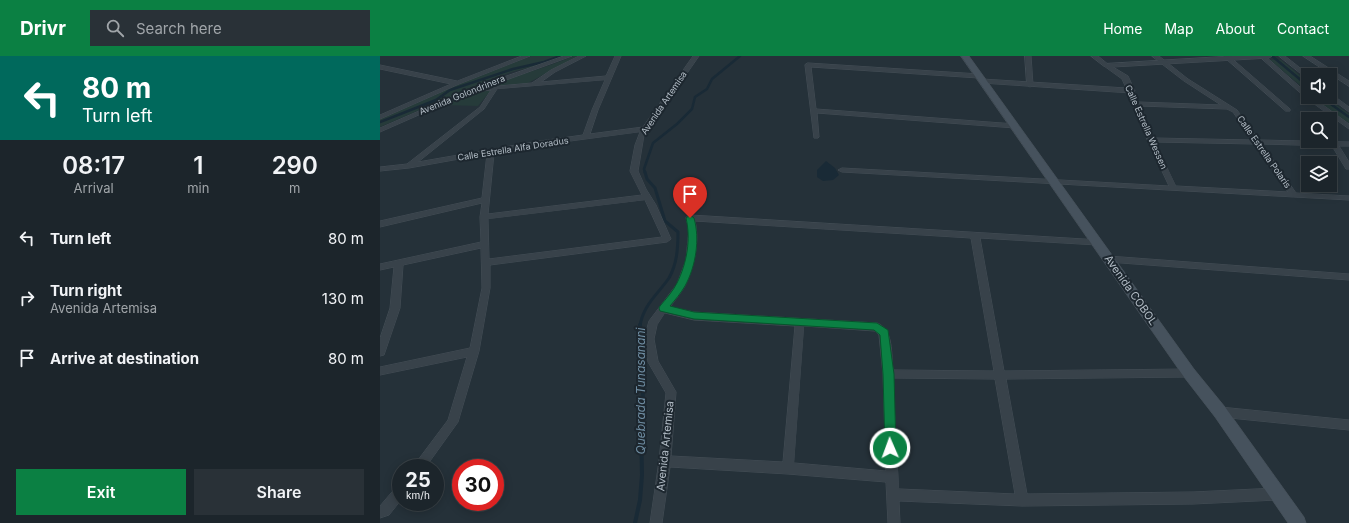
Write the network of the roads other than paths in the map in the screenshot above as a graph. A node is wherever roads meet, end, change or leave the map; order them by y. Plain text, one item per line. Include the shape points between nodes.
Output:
1 (527, 56) edge
2 (569, 56) edge
3 (583, 56) edge
4 (618, 56) edge
5 (696, 56) edge
6 (964, 56) edge
7 (1028, 56) edge
8 (1094, 56) edge
9 (1155, 56) edge
10 (1262, 56) edge
11 (1269, 56) edge
12 (1282, 56) edge
13 (1306, 56) edge
14 (1227, 57) edge
15 (1161, 62) junction
16 (1106, 65) junction
17 (380, 67) edge
18 (1301, 71) edge
19 (608, 78) junction
20 (981, 79) junction
21 (457, 84) junction
22 (533, 84) junction
23 (1030, 84) junction
24 (1349, 84) edge
25 (496, 87) junction
26 (469, 91) junction
27 (1130, 91) junction
28 (1301, 91) edge
29 (1337, 101) edge
30 (1136, 104) junction
31 (1318, 104) edge
32 (1230, 107) junction
33 (1288, 110) dead end
34 (1349, 110) edge
35 (813, 111) junction
36 (380, 117) edge
37 (1015, 126) junction
38 (1349, 127) edge
39 (646, 129) junction
40 (380, 130) edge
41 (586, 137) junction
42 (816, 137) dead end
43 (1151, 140) junction
44 (1257, 143) junction
45 (1301, 144) edge
46 (1346, 144) edge
47 (1337, 148) edge
48 (1349, 149) edge
49 (491, 152) junction
50 (409, 166) junction
51 (1349, 167) edge
52 (380, 169) edge
53 (842, 170) dead end
54 (1055, 182) junction
55 (1174, 189) junction
56 (1294, 195) junction
57 (648, 197) junction
58 (1349, 198) edge
59 (486, 200) junction
60 (484, 217) junction
61 (380, 224) edge
62 (974, 235) junction
63 (1097, 242) junction
64 (484, 244) junction
65 (1108, 259) junction
66 (399, 262) junction
67 (484, 263) junction
68 (380, 266) edge
69 (1349, 277) edge
70 (664, 308) junction
71 (800, 322) junction
72 (474, 351) junction
73 (380, 352) edge
74 (380, 371) edge
75 (1189, 373) junction
76 (888, 374) junction
77 (999, 375) junction
78 (1220, 412) junction
79 (1349, 425) edge
80 (425, 459) edge
81 (665, 461) junction
82 (788, 468) junction
83 (891, 477) junction
84 (1277, 494) junction
85 (894, 495) junction
86 (1022, 500) junction
87 (392, 502) edge
88 (380, 512) edge
89 (656, 523) edge
90 (894, 523) edge
91 (1298, 523) edge

1 - 21 street, Avenida Golondrinera
2 - 26 street, Avenida Golondrinera
3 - 22 street
4 - 19 street
5 - 39 street, Avenida Artemisa
6 - 20 main road, Avenida COBOL
7 - 23 street
8 - 16 street, Calle Estrella Wessen
9 - 15 street, Calle Estrella Polaris
10 - 11 street
10 - 14 street
10 - 28 street
12 - 18 street
13 - 24 street
14 - 15 street
14 - 33 street
15 - 16 street
15 - 32 street, Calle Estrella Polaris
16 - 27 street, Calle Estrella Wessen via 1125,78
17 - 21 street
19 - 22 street
19 - 41 street
20 - 23 street
20 - 35 street via 808,65
20 - 37 main road, Avenida COBOL
21 - 36 street, Avenida Golondrinera
22 - 25 street
23 - 27 street
25 - 26 street
25 - 50 street via 482,108
26 - 40 street, Avenida Golondrinera
27 - 30 street, Calle Estrella Wessen
29 - 34 street
30 - 32 street
30 - 43 street, Calle Estrella Wessen
31 - 38 street
32 - 44 street, Calle Estrella Polaris
35 - 37 street
35 - 42 street
37 - 54 main road, Avenida COBOL
39 - 41 street, Calle Estrella Alfa Doradus
39 - 57 street, Avenida Artemisa via 638,145 634,171
41 - 49 street, Calle Estrella Alfa Doradus
43 - 44 street
43 - 55 street, Calle Estrella Wessen
44 - 45 street
44 - 56 street, Calle Estrella Polaris
46 - 48 street
47 - 51 street
49 - 50 street, Calle Estrella Alfa Doradus
49 - 59 street
50 - 52 street, Calle Estrella Alfa Doradus
53 - 54 street
54 - 55 street
54 - 63 main road, Avenida COBOL
55 - 56 street
56 - 58 street
57 - 60 street
57 - 67 street, Avenida Artemisa via 667,239
59 - 60 street
59 - 61 street
60 - 64 street
62 - 63 street
62 - 70 street, Avenida Artemisa via 690,218 693,229 690,260 681,285
62 - 77 street
63 - 65 main road, Avenida COBOL
64 - 66 street
64 - 67 street
65 - 69 street
65 - 75 main road, Avenida COBOL
66 - 68 street
66 - 73 street via 395,308
67 - 72 street via 486,288
70 - 71 street via 694,316
70 - 81 street, Avenida Artemisa via 652,324 649,339 653,362 671,392
71 - 76 street via 877,327 884,333
71 - 82 street
72 - 74 street
72 - 80 street via 453,422
75 - 77 street
75 - 78 main road, Avenida COBOL
76 - 77 street
76 - 83 street
77 - 86 street
78 - 79 street
78 - 84 main road, Avenida COBOL
81 - 82 street
81 - 89 street, Avenida Artemisa
82 - 83 street
83 - 85 street
84 - 86 street via 1193,498
84 - 91 main road, Avenida COBOL
85 - 86 street
85 - 90 street
87 - 88 street via 385,511

